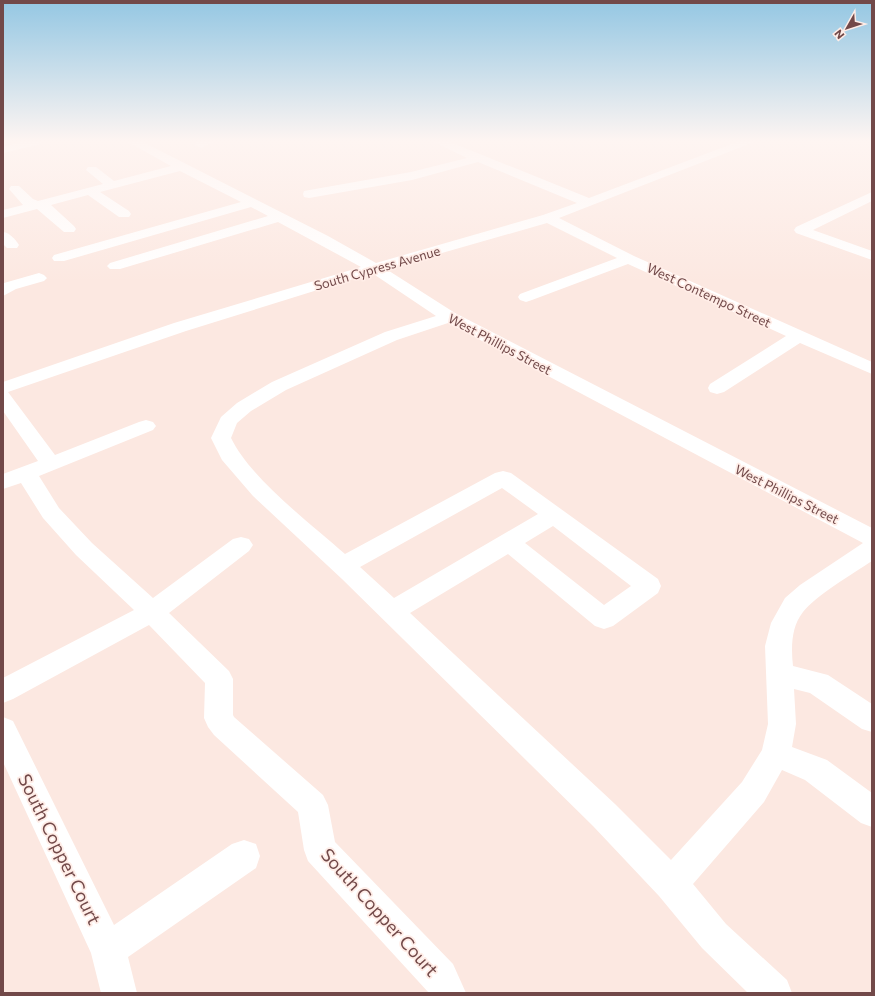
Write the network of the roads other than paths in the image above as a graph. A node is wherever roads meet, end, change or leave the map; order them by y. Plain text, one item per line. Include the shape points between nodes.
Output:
1 (97, 188) edge
2 (223, 188) edge
3 (341, 188) edge
4 (552, 188) edge
5 (627, 188) edge
6 (15, 189) dead end
7 (90, 190) junction
8 (309, 194) dead end
9 (872, 196) edge
10 (252, 203) junction
11 (589, 203) junction
12 (35, 205) junction
13 (3, 214) edge
14 (124, 214) dead end
15 (279, 217) junction
16 (548, 218) junction
17 (69, 229) dead end
18 (872, 256) edge
19 (59, 258) dead end
20 (630, 259) junction
21 (115, 266) dead end
22 (374, 268) junction
23 (39, 278) dead end
24 (3, 291) edge
25 (526, 297) dead end
26 (449, 317) junction
27 (798, 336) junction
28 (872, 369) edge
29 (3, 388) edge
30 (717, 388) dead end
31 (3, 397) edge
32 (146, 426) dead end
33 (27, 473) edge
34 (554, 516) junction
35 (872, 538) edge
36 (509, 542) junction
37 (241, 545) dead end
38 (872, 549) edge
39 (343, 566) junction
40 (152, 612) junction
41 (391, 612) junction
42 (780, 674) junction
43 (3, 691) edge
44 (872, 720) edge
45 (3, 730) edge
46 (776, 754) junction
47 (872, 812) edge
48 (244, 856) dead end
49 (671, 884) junction
50 (108, 950) junction
51 (119, 993) edge
52 (448, 993) edge
53 (774, 993) edge

1 - 7 street
2 - 10 street, West Phillips Street
3 - 8 street
4 - 11 street
5 - 11 street, South Cypress Avenue
6 - 12 street via 28,202
7 - 12 street
7 - 14 street
9 - 18 street via 800,230
10 - 15 street, West Phillips Street
10 - 19 street
11 - 16 street, South Cypress Avenue
12 - 13 street
12 - 17 street via 45,208
15 - 21 street
15 - 22 street, West Phillips Street
16 - 20 street, West Contempo Street
16 - 22 street, South Cypress Avenue
20 - 25 street
20 - 27 street, West Contempo Street
22 - 26 street, West Phillips Street
22 - 29 street, South Cypress Avenue via 180,327
23 - 24 street via 10,286
26 - 35 street, West Phillips Street
26 - 39 street via 391,336 279,386 244,407 228,421 221,438 229,455 261,491
27 - 28 street, West Contempo Street
27 - 30 street
31 - 33 street, South Copper Court
32 - 33 street
33 - 40 street, South Copper Court via 51,513 84,549
34 - 36 street
34 - 36 street via 649,586 604,619
34 - 39 street via 503,478
36 - 41 street
37 - 40 street
38 - 42 street via 794,605 784,623 778,646
39 - 41 street
40 - 43 street
40 - 52 street, South Copper Court via 218,679 218,718 224,726 312,805 320,850 440,977
41 - 49 street via 604,815
42 - 44 street via 818,683
42 - 46 street via 782,724
45 - 50 street, South Copper Court
46 - 47 street via 816,770
46 - 49 street via 753,792
48 - 50 street
49 - 53 street via 714,936
50 - 51 street, South Copper Court

